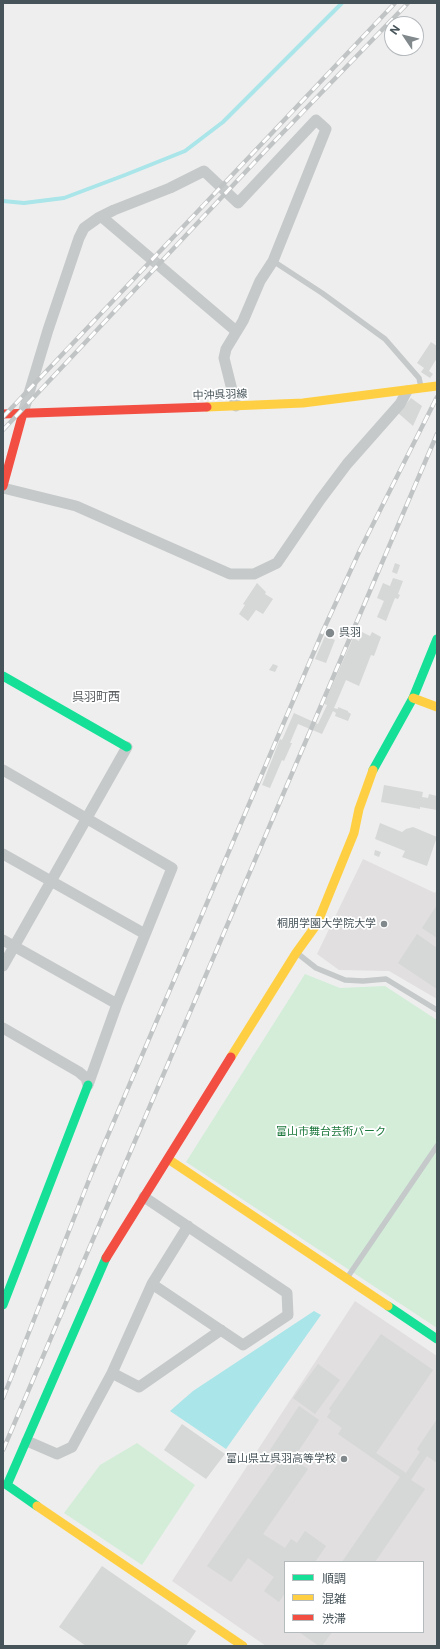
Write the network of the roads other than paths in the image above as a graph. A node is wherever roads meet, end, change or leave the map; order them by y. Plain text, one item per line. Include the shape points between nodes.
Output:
1 (102, 217) junction
2 (273, 261) junction
3 (236, 331) junction
4 (437, 386) edge
5 (422, 389) junction
6 (407, 391) junction
7 (236, 406) junction
8 (23, 413) junction
9 (3, 414) edge
10 (3, 487) edge
11 (437, 639) edge
12 (3, 676) edge
13 (413, 698) junction
14 (437, 707) edge
15 (127, 747) joint
16 (3, 770) edge
17 (87, 818) junction
18 (3, 854) edge
19 (51, 882) junction
20 (145, 934) junction
21 (3, 940) edge
22 (14, 946) junction
23 (296, 953) junction
24 (3, 966) edge
25 (117, 1004) junction
26 (437, 1010) edge
27 (3, 1028) edge
28 (88, 1085) junction
29 (437, 1146) edge
30 (168, 1159) junction
31 (144, 1197) junction
32 (188, 1226) junction
33 (347, 1278) junction
34 (152, 1284) junction
35 (3, 1304) edge
36 (221, 1330) junction
37 (437, 1339) edge
38 (112, 1373) junction
39 (26, 1441) junction
40 (243, 1646) edge

1 - 2 street via 204,172 238,203 316,120 326,129
1 - 3 street
1 - 8 street via 84,228 79,238
2 - 3 street via 260,281
2 - 5 lane via 385,339 419,378
3 - 7 street via 224,358
4 - 5 street, 中沖呉羽線
5 - 6 street, 中沖呉羽線
6 - 7 street, 中沖呉羽線 via 303,403
6 - 10 street via 400,404 320,500 277,562 254,574 230,574 76,506
7 - 8 street, 中沖呉羽線
8 - 9 street, 中沖呉羽線
8 - 10 street
11 - 13 street
12 - 15 street
13 - 14 street
13 - 23 street via 375,766 359,809 354,833 317,924
15 - 17 street
16 - 17 street
17 - 19 street
17 - 20 street via 172,868
18 - 19 street
19 - 20 street
19 - 22 street
20 - 25 street
21 - 22 street
22 - 24 street
22 - 25 street
23 - 26 lane via 316,968 345,980 386,979
23 - 30 street
25 - 28 street
27 - 28 street via 79,1072 86,1078
28 - 35 street
29 - 33 lane
30 - 31 street
30 - 33 street
31 - 32 street
31 - 39 street via 102,1264
32 - 34 street
32 - 36 street via 287,1294 288,1315 243,1345
33 - 37 street
34 - 36 street
34 - 38 street
36 - 38 street via 139,1387
38 - 39 street via 72,1447 57,1454
39 - 40 street via 8,1485

